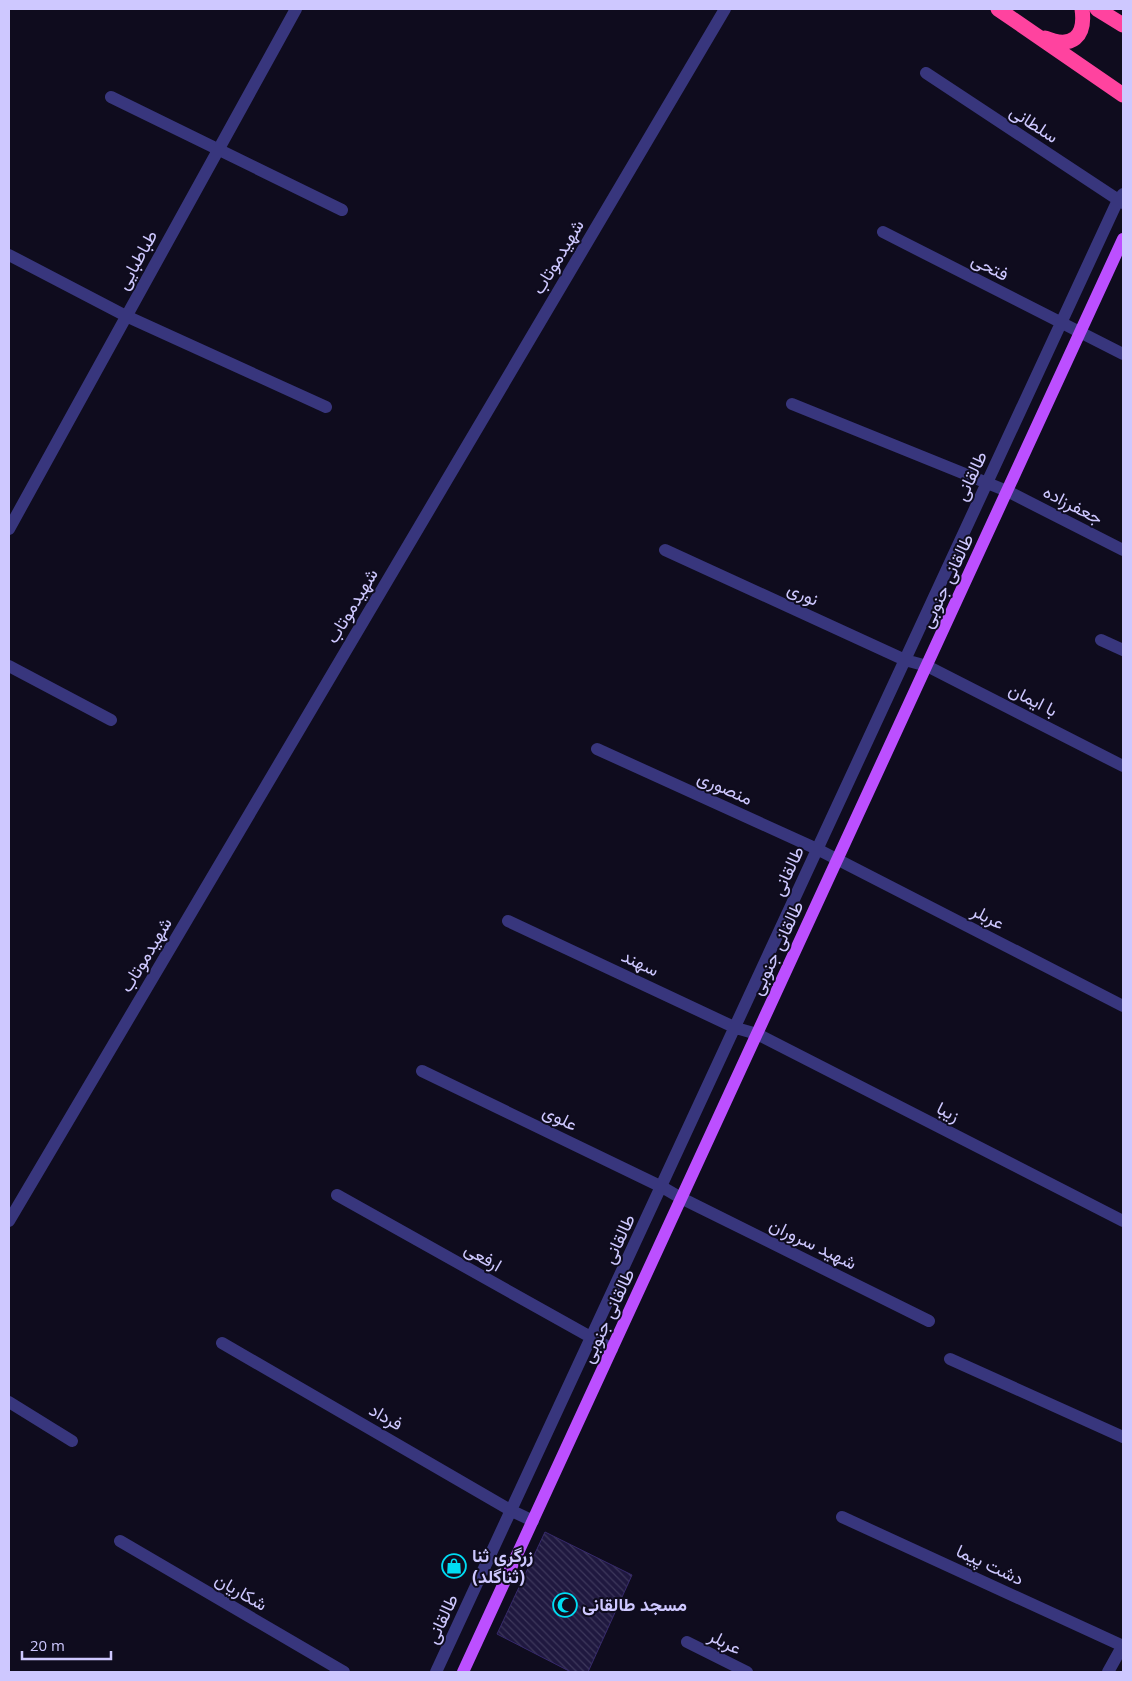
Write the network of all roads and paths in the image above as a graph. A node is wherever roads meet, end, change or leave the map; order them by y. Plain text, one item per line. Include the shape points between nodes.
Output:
1 (296, 9) edge
2 (725, 9) edge
3 (998, 9) edge
4 (1082, 9) edge
5 (1098, 9) edge
6 (1123, 26) edge
7 (1034, 34) junction
8 (926, 73) dead end
9 (111, 96) dead end
10 (1123, 96) edge
11 (218, 149) junction
12 (1122, 199) edge
13 (342, 210) dead end
14 (883, 232) dead end
15 (1123, 239) edge
16 (9, 255) edge
17 (126, 316) junction
18 (1062, 323) junction
19 (1080, 332) junction
20 (1123, 354) edge
21 (792, 404) dead end
22 (326, 407) dead end
23 (987, 484) junction
24 (1007, 491) junction
25 (9, 529) edge
26 (665, 550) dead end
27 (1123, 550) edge
28 (1101, 640) dead end
29 (1123, 650) edge
30 (905, 660) junction
31 (9, 666) edge
32 (927, 666) junction
33 (111, 720) dead end
34 (597, 749) dead end
35 (1123, 766) edge
36 (817, 849) junction
37 (837, 860) junction
38 (508, 921) dead end
39 (1123, 1006) edge
40 (736, 1028) junction
41 (757, 1034) junction
42 (422, 1071) dead end
43 (662, 1187) junction
44 (337, 1195) dead end
45 (681, 1198) junction
46 (9, 1221) edge
47 (1123, 1221) edge
48 (930, 1321) dead end
49 (592, 1339) junction
50 (222, 1343) dead end
51 (612, 1349) junction
52 (950, 1358) dead end
53 (9, 1402) edge
54 (1123, 1438) edge
55 (72, 1441) dead end
56 (512, 1511) junction
57 (842, 1516) dead end
58 (533, 1521) junction
59 (120, 1541) dead end
60 (687, 1642) dead end
61 (1123, 1645) edge
62 (344, 1672) edge
63 (436, 1672) edge
64 (463, 1672) edge
65 (747, 1672) edge
66 (1108, 1672) edge

1 - 11 street, طباطبایی
2 - 46 street, شهیدموتاب
3 - 7 highway
4 - 7 highway via 1080,34 1068,42 1057,43
5 - 6 highway
7 - 10 highway
8 - 12 street, سلطانی
9 - 11 street
11 - 13 street
11 - 17 street, طباطبایی
12 - 18 street, طالقانی
14 - 18 street, فتحی
15 - 19 main road, طالقانی جنوبی
16 - 17 street
17 - 22 street
17 - 25 street, طباطبایی
18 - 19 street, فتحی
18 - 23 street, طالقانی
19 - 20 street, فتحی
19 - 24 main road, طالقانی جنوبی
21 - 23 street, جعفرزاده
23 - 24 street, جعفرزاده
23 - 30 street, طالقانی
24 - 27 street, جعفرزاده
24 - 32 main road, طالقانی جنوبی
26 - 30 street, نوری
28 - 29 street
30 - 32 street, نوری
30 - 36 street, طالقانی
31 - 33 street
32 - 35 street, با ایمان
32 - 37 main road, طالقانی جنوبی
34 - 36 street, منصوری
36 - 37 street, منصوری
36 - 40 street, طالقانی
37 - 39 street, عربلر
37 - 41 main road, طالقانی جنوبی
38 - 40 street, سهند
40 - 41 street, سهند
40 - 43 street, طالقانی
41 - 45 main road, طالقانی جنوبی
41 - 47 street, زیبا
42 - 43 street, علوی
43 - 45 street, علوی
43 - 49 street, طالقانی
44 - 49 street, ارفعی
45 - 48 street, شهید سروران
45 - 51 main road, طالقانی جنوبی
49 - 51 street, ارفعی
49 - 56 street, طالقانی
50 - 56 street, فرداد
51 - 58 main road, طالقانی جنوبی
52 - 54 street
53 - 55 street
56 - 58 street, فرداد
56 - 63 street, طالقانی
57 - 61 street, دشت پیما
58 - 64 main road, طالقانی جنوبی
59 - 62 street, شکاریان
60 - 65 street, عربلر
61 - 66 street

